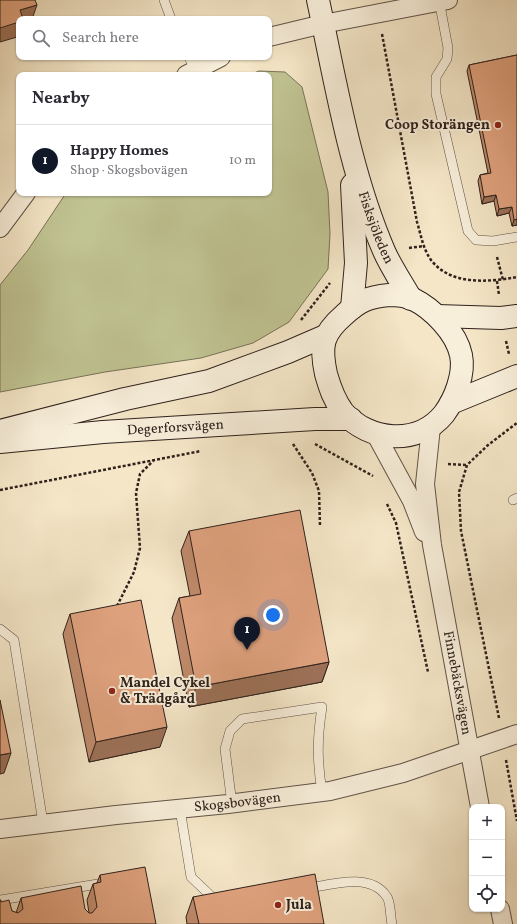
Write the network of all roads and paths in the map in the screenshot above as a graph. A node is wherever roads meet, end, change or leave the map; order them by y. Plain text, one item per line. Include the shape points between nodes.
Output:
1 (164, 0) edge
2 (318, 0) edge
3 (442, 1) edge
4 (378, 13) junction
5 (170, 16) edge
6 (323, 24) junction
7 (272, 36) edge
8 (212, 60) edge
9 (190, 67) edge
10 (351, 152) junction
11 (24, 196) edge
12 (0, 228) edge
13 (517, 237) edge
14 (493, 241) junction
15 (517, 277) edge
16 (503, 280) junction
17 (412, 299) junction
18 (352, 308) junction
19 (437, 316) junction
20 (509, 317) edge
21 (325, 336) junction
22 (515, 377) edge
23 (451, 403) junction
24 (350, 419) junction
25 (517, 423) edge
26 (431, 427) junction
27 (0, 431) edge
28 (375, 433) junction
29 (0, 442) edge
30 (298, 443) dead end
31 (311, 444) dead end
32 (206, 450) dead end
33 (153, 460) junction
34 (444, 463) dead end
35 (468, 465) junction
36 (370, 474) junction
37 (375, 476) dead end
38 (374, 480) dead end
39 (0, 490) edge
40 (385, 498) dead end
41 (320, 526) dead end
42 (434, 559) junction
43 (117, 606) edge
44 (0, 629) edge
45 (428, 672) dead end
46 (510, 737) edge
47 (469, 749) junction
48 (322, 792) junction
49 (232, 804) junction
50 (479, 804) edge
51 (180, 809) junction
52 (517, 821) edge
53 (43, 823) junction
54 (0, 829) edge
55 (116, 881) edge
56 (292, 891) edge
57 (225, 901) edge
58 (4, 902) edge
59 (501, 912) edge
60 (392, 924) edge
61 (503, 924) edge

1 - 5 lane
2 - 6 main road, Fisksjöleden
3 - 4 street
3 - 14 lane via 448,48 447,59 436,77 436,94 468,231 476,240
4 - 6 street
4 - 16 path via 417,222 427,252 439,268 458,278 479,282
6 - 7 street
6 - 10 main road, Fisksjöleden
8 - 9 street
10 - 17 main road, Fisksjöleden via 363,197 384,252
10 - 18 main road, Fisksjöleden via 356,263
11 - 12 street
13 - 14 lane
14 - 16 path
15 - 16 path
17 - 18 main road via 395,295 377,296 364,299
17 - 19 main road
18 - 21 main road via 333,324
19 - 20 main road
19 - 23 main road via 453,337 461,355 462,374
20 - 22 path
21 - 24 main road via 322,345 323,359 330,388 334,399
21 - 27 main road via 209,381 125,399
22 - 23 main road
23 - 26 main road
24 - 28 main road
24 - 29 main road, Degerforsvägen via 103,432
25 - 35 path via 488,445
26 - 28 main road via 419,434 403,436 388,437
26 - 42 street, Finnebäcksvägen via 425,484
28 - 42 street, Finnebäcksvägen via 412,501
30 - 41 path via 292,442 312,473 319,491
31 - 36 path via 317,444
32 - 33 path
33 - 39 path
33 - 43 path via 140,474 136,493 140,548 134,572
34 - 35 path
35 - 46 path via 459,492 461,531
36 - 37 path
36 - 38 path
40 - 45 path via 396,523
42 - 47 street, Finnebäcksvägen
44 - 53 lane via 14,640
46 - 47 street, Skogsbovägen
46 - 52 path
47 - 48 street, Skogsbovägen via 403,773
47 - 50 street, Finnebäcksvägen
48 - 49 street, Skogsbovägen
48 - 49 lane via 317,761 322,707 242,719 230,731 225,749
49 - 51 street, Skogsbovägen
51 - 53 street, Skogsbovägen
51 - 57 lane via 192,877 212,897
53 - 54 street, Skogsbovägen
55 - 58 lane via 79,891
56 - 60 lane via 359,880 380,890 387,897
59 - 61 street

